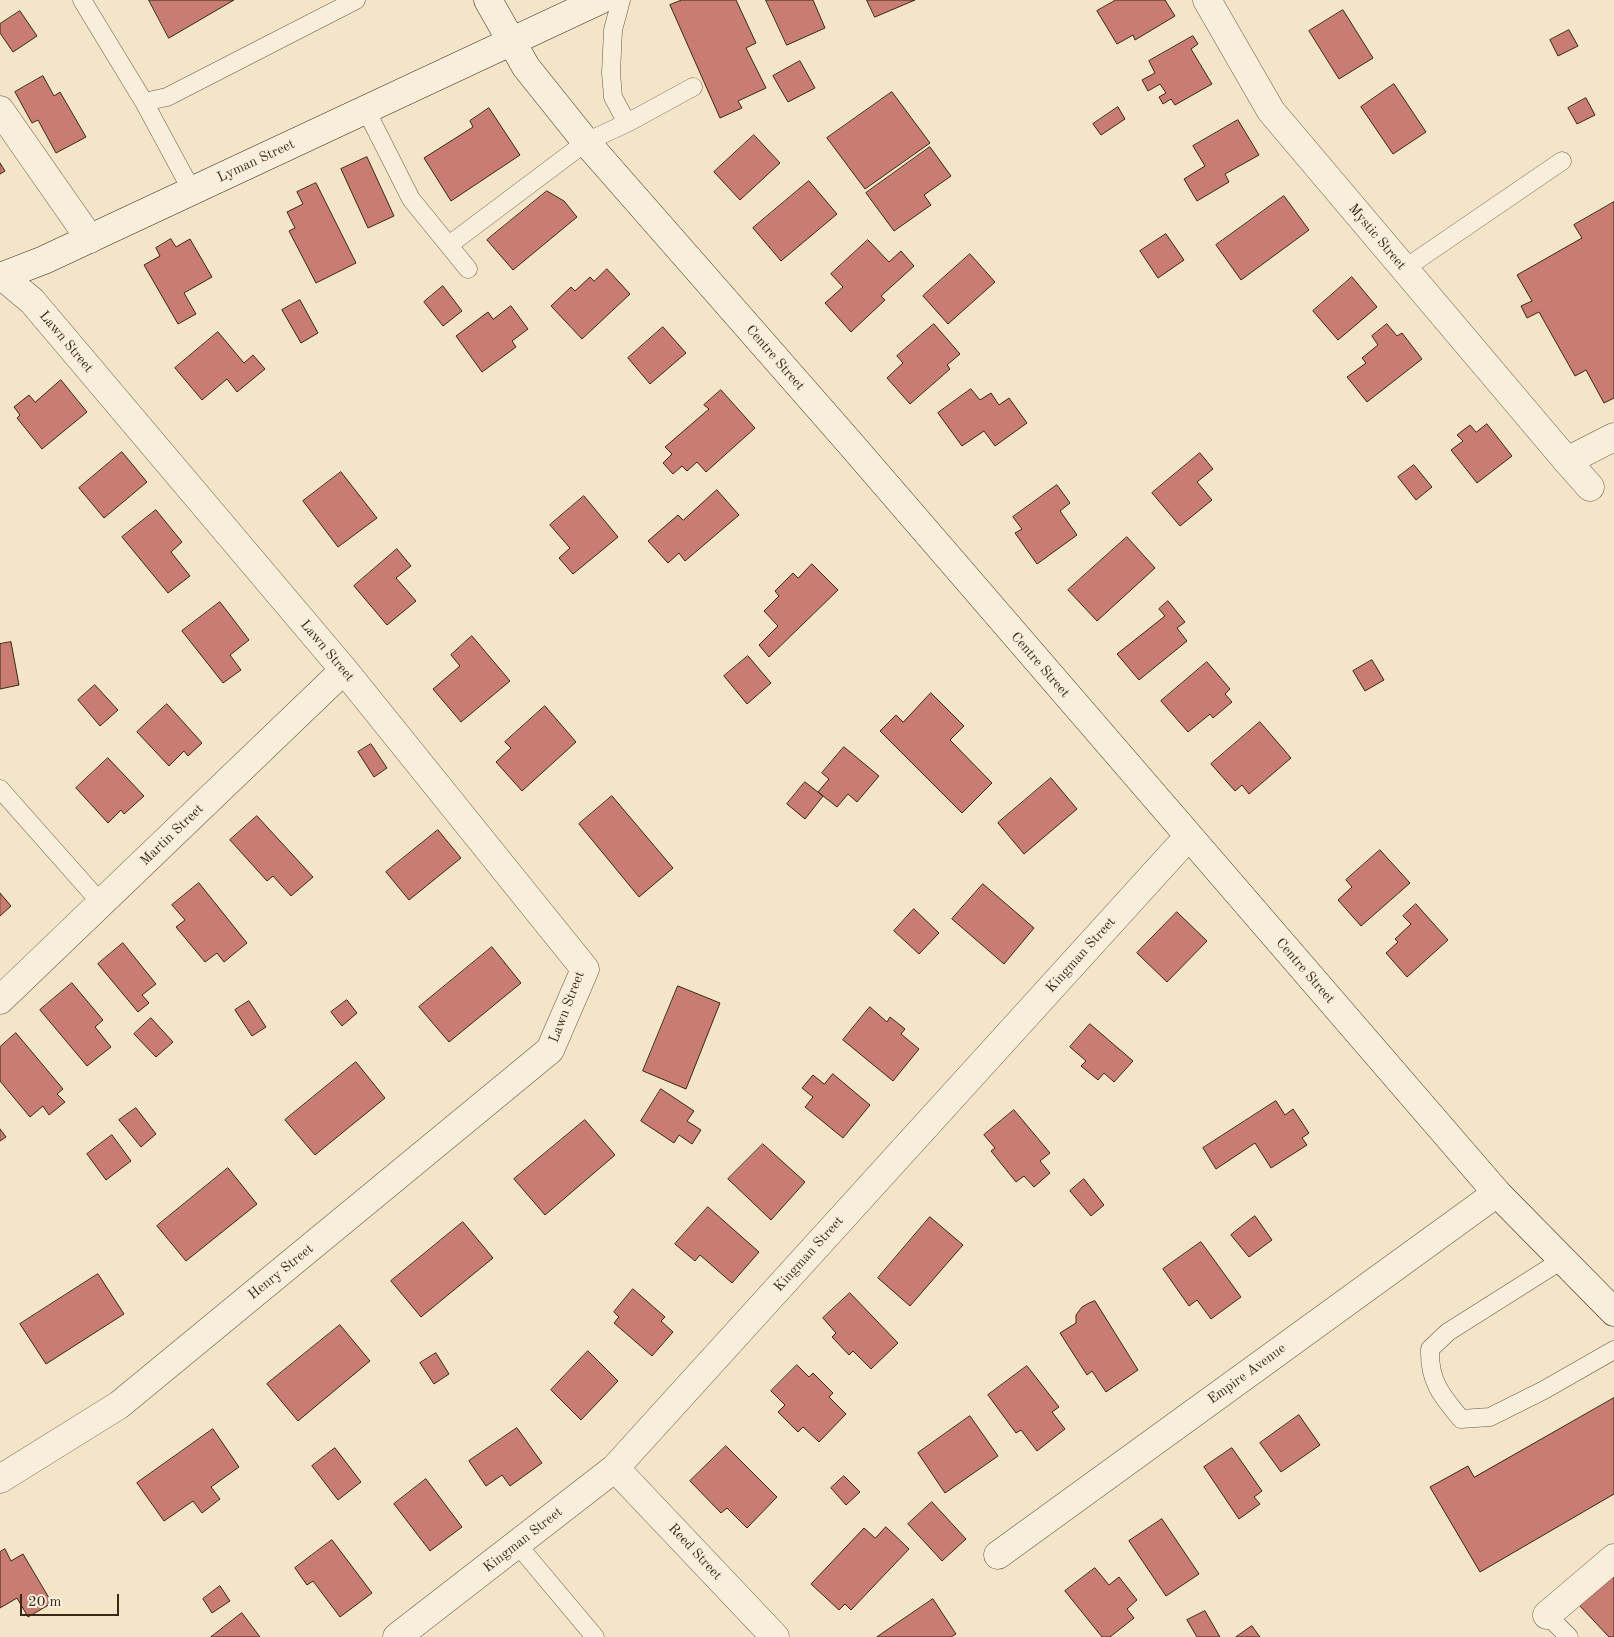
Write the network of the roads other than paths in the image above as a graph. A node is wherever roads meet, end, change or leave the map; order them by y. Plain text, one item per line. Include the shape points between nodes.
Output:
1 (82, 0) edge
2 (356, 0) edge
3 (488, 0) edge
4 (600, 0) edge
5 (621, 0) edge
6 (1206, 0) edge
7 (511, 42) junction
8 (693, 87) dead end
9 (144, 102) junction
10 (0, 110) edge
11 (366, 110) junction
12 (627, 123) junction
13 (586, 142) junction
14 (1562, 161) dead end
15 (192, 191) junction
16 (90, 239) junction
17 (449, 245) junction
18 (468, 269) dead end
19 (1404, 269) junction
20 (1, 277) edge
21 (1614, 437) edge
22 (1566, 461) junction
23 (1590, 487) dead end
24 (344, 670) junction
25 (0, 789) edge
26 (1188, 837) junction
27 (101, 903) junction
28 (0, 1000) edge
29 (550, 1050) joint
30 (1497, 1193) junction
31 (1562, 1260) junction
32 (1614, 1312) edge
33 (1614, 1350) edge
34 (615, 1468) junction
35 (0, 1480) edge
36 (518, 1544) junction
37 (998, 1555) dead end
38 (1614, 1558) edge
39 (1548, 1615) joint
40 (397, 1637) edge
41 (595, 1637) edge
42 (775, 1637) edge
43 (1569, 1637) edge

1 - 9 lane
2 - 9 lane via 167,97
3 - 7 street, Centre Street
4 - 7 street, Lyman Street
5 - 12 lane via 613,30 613,97
6 - 19 street, Mystic Street via 1271,111
7 - 11 street, Lyman Street
7 - 13 street, Centre Street via 526,68
8 - 12 lane
9 - 15 lane
10 - 16 street
11 - 15 street, Lyman Street
11 - 17 lane via 411,199
12 - 13 lane
13 - 17 lane
13 - 26 street, Centre Street
14 - 19 lane
15 - 16 street, Lyman Street
16 - 20 street, Lyman Street
17 - 18 lane
19 - 22 street, Mystic Street
20 - 24 street, Lawn Street via 32,302
21 - 22 street
22 - 23 street, Mystic Street
24 - 27 street, Martin Street
24 - 29 street, Lawn Street via 585,968
25 - 27 lane
26 - 30 street, Centre Street
26 - 34 street, Kingman Street
27 - 28 street, Martin Street
29 - 35 street, Henry Street via 119,1405
30 - 31 street, Centre Street
30 - 37 street, Empire Avenue
31 - 32 street, Centre Street
31 - 33 lane via 1448,1332 1430,1349 1430,1367 1441,1395 1461,1419 1490,1417
34 - 36 street, Kingman Street
34 - 42 street, Reed Street
36 - 40 street, Kingman Street
36 - 41 lane
38 - 39 street
39 - 43 lane

